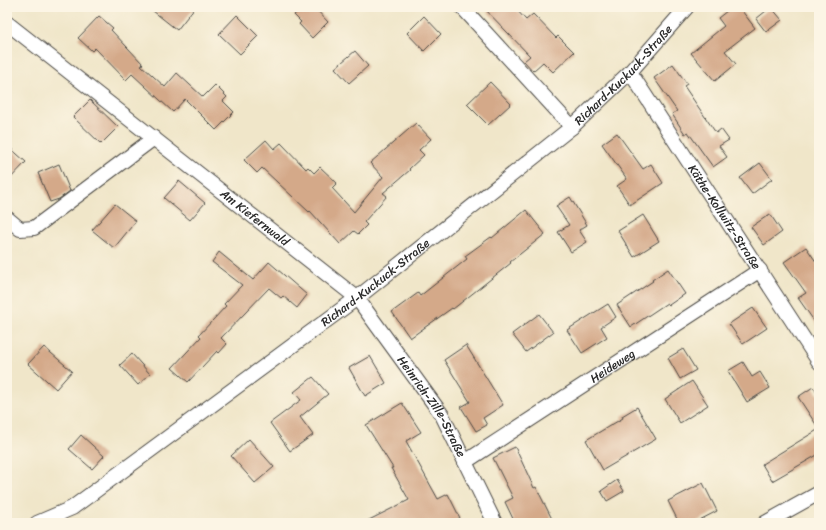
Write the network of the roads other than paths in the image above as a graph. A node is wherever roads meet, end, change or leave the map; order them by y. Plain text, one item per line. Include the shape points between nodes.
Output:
1 (462, 7) edge
2 (687, 7) edge
3 (7, 23) edge
4 (630, 72) junction
5 (572, 127) junction
6 (154, 138) junction
7 (7, 218) edge
8 (760, 270) junction
9 (357, 298) junction
10 (819, 362) edge
11 (465, 462) junction
12 (819, 493) edge
13 (788, 517) edge
14 (37, 523) edge
15 (495, 523) edge
16 (765, 523) edge

1 - 5 street
2 - 4 street, Richard-Kuckuck-Straße
3 - 6 street, Am Kiefernwald
4 - 5 street, Richard-Kuckuck-Straße
4 - 8 street, Käthe-Kollwitz-Straße
5 - 9 street, Richard-Kuckuck-Straße
6 - 7 street via 34,228 20,229
6 - 9 street, Am Kiefernwald
8 - 10 street, Käthe-Kollwitz-Straße
8 - 11 street, Heideweg
9 - 11 street, Heinrich-Zille-Straße via 442,415
9 - 14 street, Richard-Kuckuck-Straße via 72,508
11 - 15 street, Heinrich-Zille-Straße
12 - 13 street
13 - 16 street

